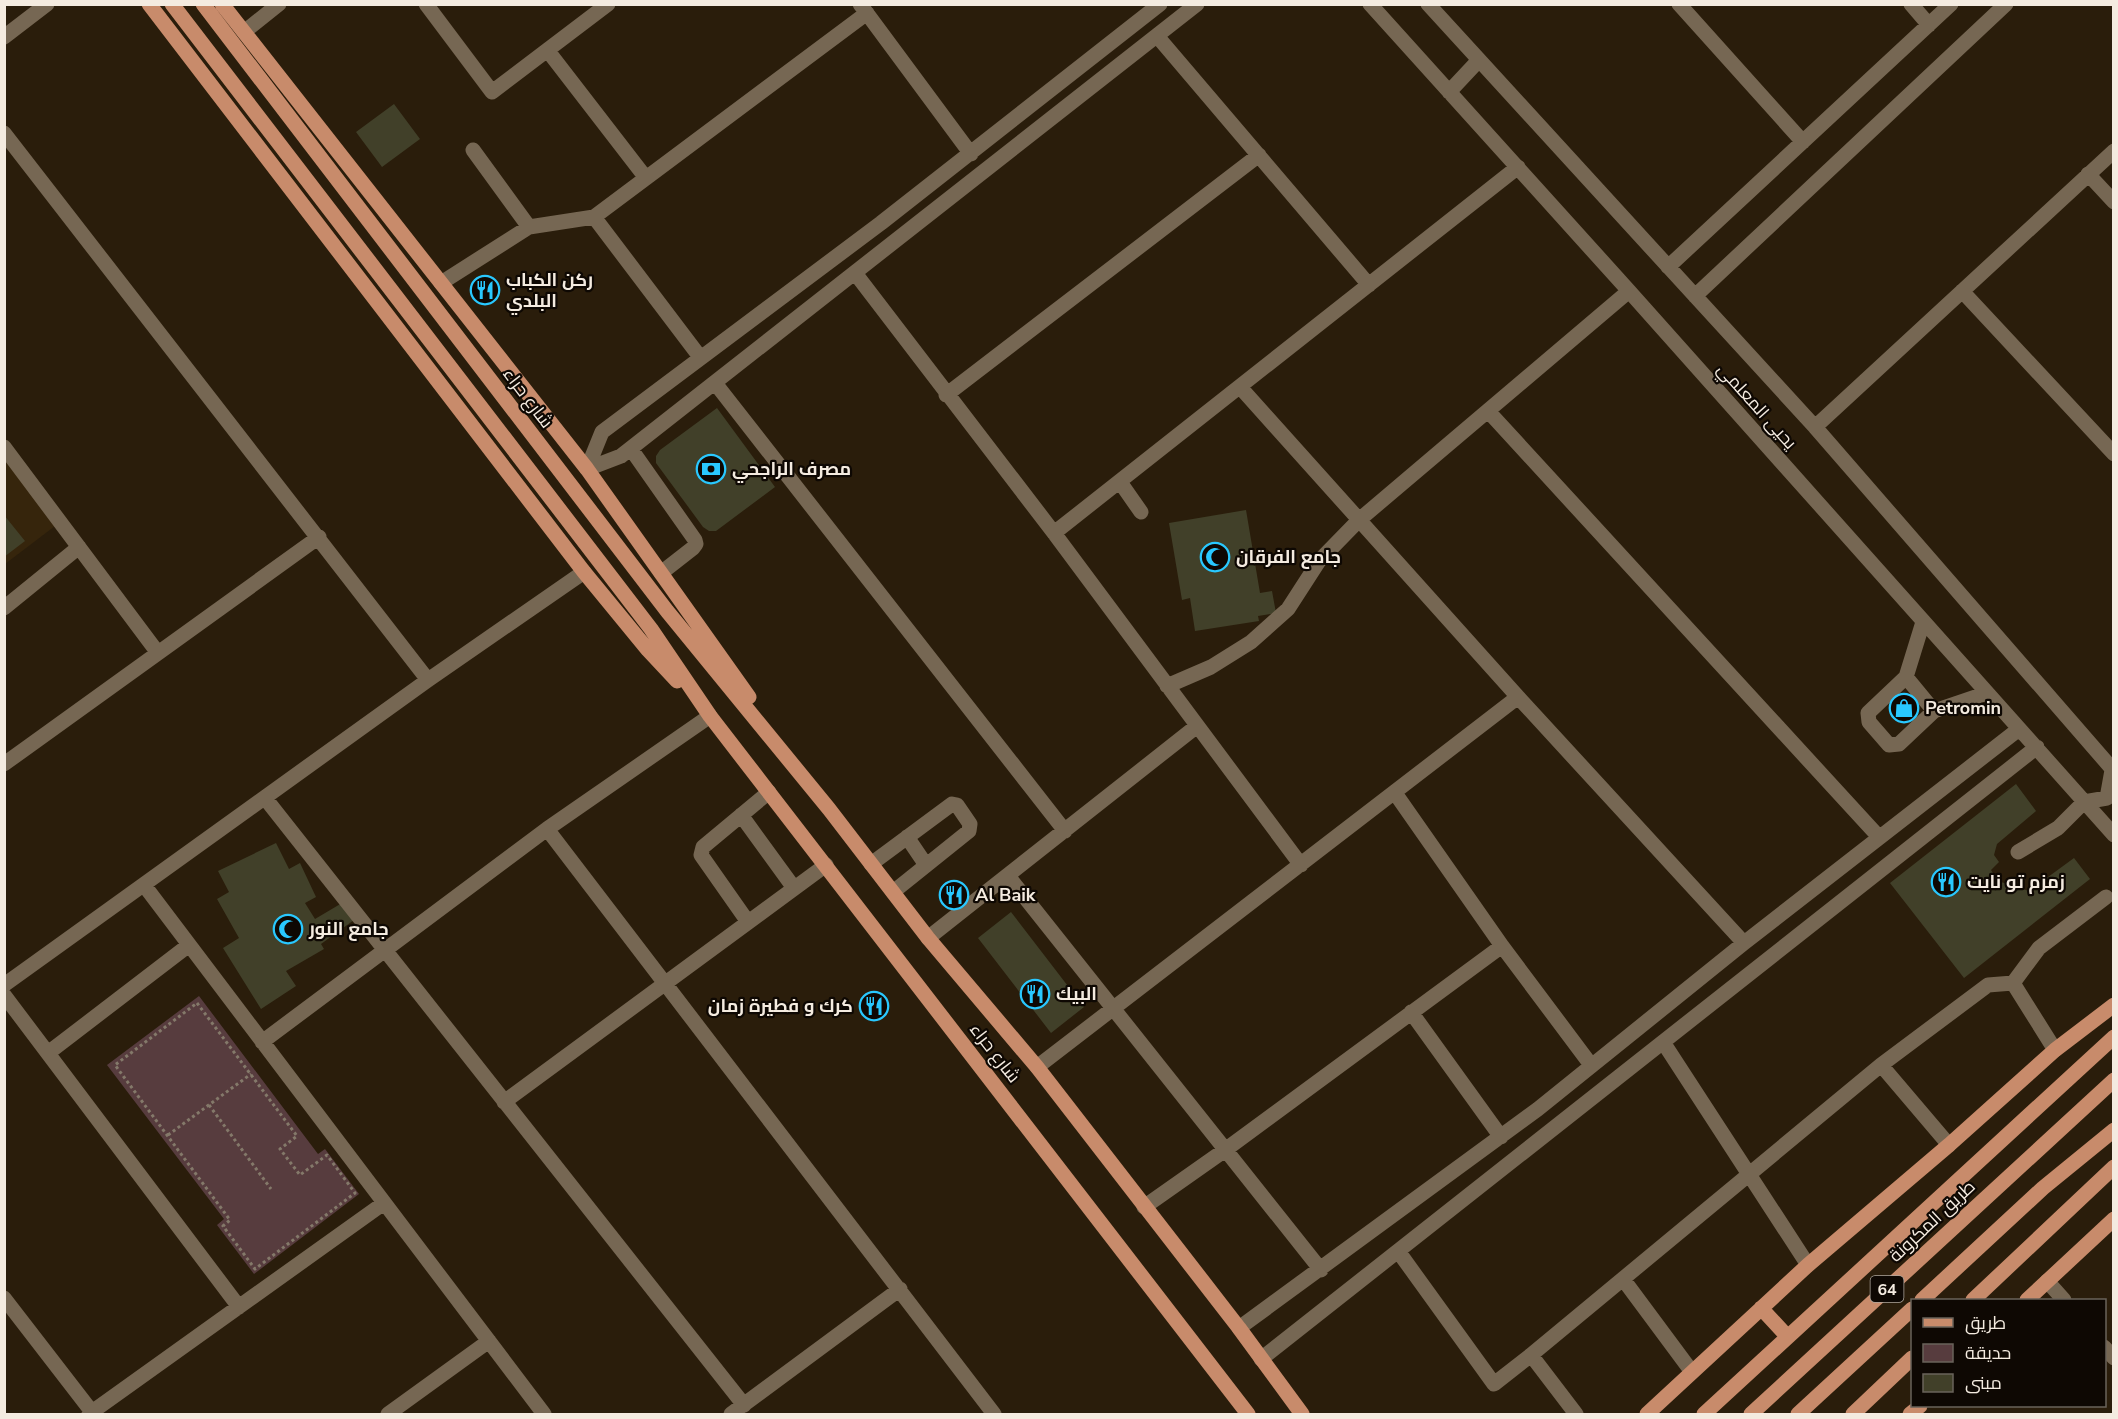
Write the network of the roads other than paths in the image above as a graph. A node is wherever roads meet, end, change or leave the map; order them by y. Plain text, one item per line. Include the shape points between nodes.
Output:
1 (47, 4) edge
2 (149, 4) edge
3 (172, 4) edge
4 (203, 4) edge
5 (222, 4) edge
6 (279, 4) edge
7 (426, 4) edge
8 (608, 4) edge
9 (1160, 4) edge
10 (1197, 4) edge
11 (1370, 4) edge
12 (1428, 4) edge
13 (1679, 4) edge
14 (1911, 4) edge
15 (1951, 4) edge
16 (2006, 4) edge
17 (863, 9) edge
18 (1929, 25) junction
19 (244, 32) junction
20 (1157, 36) junction
21 (4, 37) edge
22 (548, 51) junction
23 (1479, 60) junction
24 (1449, 92) junction
25 (4, 133) edge
26 (1803, 142) junction
27 (473, 150) dead end
28 (2114, 151) edge
29 (970, 154) junction
30 (1259, 155) junction
31 (1518, 168) junction
32 (2088, 174) junction
33 (646, 178) junction
34 (2114, 202) edge
35 (594, 217) junction
36 (881, 223) junction
37 (529, 227) junction
38 (894, 243) junction
39 (1668, 267) junction
40 (855, 273) junction
41 (441, 283) junction
42 (1369, 285) junction
43 (1629, 291) junction
44 (1962, 291) junction
45 (1695, 296) junction
46 (700, 357) junction
47 (715, 383) junction
48 (1240, 387) junction
49 (946, 395) junction
50 (1488, 411) junction
51 (1815, 427) junction
52 (4, 447) edge
53 (631, 449) junction
54 (2114, 454) edge
55 (587, 470) junction
56 (1120, 482) junction
57 (1141, 512) dead end
58 (1359, 520) junction
59 (1053, 534) junction
60 (319, 537) junction
61 (79, 546) junction
62 (584, 572) junction
63 (661, 573) junction
64 (4, 608) edge
65 (1923, 622) junction
66 (158, 653) junction
67 (1906, 677) junction
68 (428, 680) junction
69 (1167, 686) junction
70 (1987, 693) junction
71 (1518, 697) junction
72 (1934, 711) junction
73 (710, 716) junction
74 (1197, 726) junction
75 (2019, 729) junction
76 (2037, 747) junction
77 (4, 764) edge
78 (2113, 770) edge
79 (769, 792) junction
80 (1395, 793) junction
81 (265, 798) junction
82 (2084, 802) junction
83 (829, 809) junction
84 (741, 815) junction
85 (547, 830) junction
86 (1065, 831) junction
87 (2114, 835) edge
88 (907, 837) junction
89 (1879, 837) junction
90 (2018, 852) dead end
91 (871, 864) junction
92 (826, 865) junction
93 (926, 865) junction
94 (1301, 865) junction
95 (1008, 876) junction
96 (144, 885) junction
97 (794, 888) junction
98 (893, 892) junction
99 (2106, 897) dead end
100 (748, 922) junction
101 (928, 939) junction
102 (1744, 943) junction
103 (189, 945) junction
104 (1502, 946) junction
105 (385, 950) junction
106 (2013, 983) junction
107 (665, 984) junction
108 (4, 985) edge
109 (4, 995) edge
110 (2114, 1005) edge
111 (1112, 1009) junction
112 (1411, 1011) junction
113 (2114, 1038) edge
114 (262, 1042) junction
115 (1663, 1042) junction
116 (2055, 1050) junction
117 (48, 1053) junction
118 (1591, 1065) junction
119 (1881, 1065) junction
120 (1037, 1067) junction
121 (2114, 1080) edge
122 (504, 1102) junction
123 (1538, 1109) junction
124 (1556, 1126) junction
125 (2114, 1130) edge
126 (1501, 1137) junction
127 (1949, 1145) junction
128 (1225, 1150) junction
129 (2114, 1167) edge
130 (1748, 1175) junction
131 (384, 1203) junction
132 (1144, 1207) junction
133 (2114, 1219) edge
134 (1398, 1251) junction
135 (1808, 1265) junction
136 (1321, 1270) junction
137 (1623, 1279) junction
138 (2047, 1281) junction
139 (900, 1289) junction
140 (4, 1298) edge
141 (1923, 1299) edge
142 (1974, 1299) edge
143 (2028, 1299) edge
144 (2063, 1299) edge
145 (239, 1307) junction
146 (1761, 1308) junction
147 (1911, 1310) edge
148 (1239, 1328) junction
149 (1787, 1336) junction
150 (489, 1341) junction
151 (1531, 1355) junction
152 (1261, 1359) junction
153 (1911, 1359) edge
154 (1692, 1372) junction
155 (744, 1405) junction
156 (91, 1413) edge
157 (388, 1414) edge
158 (544, 1414) edge
159 (731, 1414) edge
160 (994, 1414) edge
161 (1248, 1414) edge
162 (1302, 1414) edge
163 (1576, 1414) edge
164 (1647, 1414) edge
165 (1704, 1414) edge
166 (1751, 1414) edge
167 (1798, 1414) edge
168 (1853, 1414) edge

1 - 21 street
2 - 62 main road, شارع حراء
3 - 73 main road, شارع حراء via 651,629
4 - 83 main road, شارع حراء via 667,611
5 - 19 main road, شارع حراء
6 - 19 street
7 - 22 street via 492,92
8 - 22 street
9 - 29 street
10 - 20 street
11 - 24 street, يحيى المعلمي
12 - 23 street, يحيى المعلمي
13 - 26 street
14 - 18 street
15 - 18 street
16 - 45 street
17 - 29 street
17 - 33 street
18 - 26 street
19 - 41 main road, شارع حراء
20 - 30 street
20 - 38 street
22 - 33 street
23 - 24 street
23 - 39 street, يحيى المعلمي
24 - 31 street, يحيى المعلمي
25 - 60 street
26 - 39 street
27 - 37 street
28 - 32 street
29 - 36 street
30 - 42 street
30 - 49 street
31 - 42 street
31 - 43 street, يحيى المعلمي
32 - 34 street
32 - 44 street
33 - 35 street
35 - 37 street
35 - 46 street
36 - 38 street
36 - 46 street
37 - 41 street
38 - 40 street
39 - 45 street, يحيى المعلمي
40 - 47 street
40 - 49 street
41 - 55 main road, شارع حراء
42 - 48 street
43 - 50 street
43 - 65 street, يحيى المعلمي
44 - 51 street
44 - 54 street
45 - 51 street, يحيى المعلمي
46 - 55 street via 602,432
47 - 53 street
47 - 86 street
48 - 56 street
48 - 58 street
49 - 59 street
50 - 58 street
50 - 89 street
51 - 78 street, يحيى المعلمي
52 - 61 street
53 - 55 street
53 - 63 street via 696,544
55 - 63 main road, شارع حراء
56 - 57 street
56 - 59 street
58 - 69 street via 1319,561 1288,609 1251,642 1211,668
58 - 71 street
59 - 69 street
60 - 66 street
60 - 68 street
61 - 64 street
61 - 66 street
62 - 68 street
62 - 73 main road, شارع حراء via 648,650
63 - 83 main road, شارع حراء
65 - 67 street
65 - 70 street, يحيى المعلمي
66 - 77 street
67 - 72 street
67 - 72 street via 1868,713 1869,722 1889,745 1899,744
68 - 81 street
69 - 74 street
70 - 72 street
70 - 75 street, يحيى المعلمي
71 - 80 street
71 - 102 street
73 - 79 main road, شارع حراء
73 - 85 street
74 - 86 street
74 - 94 street
75 - 76 street, يحيى المعلمي
75 - 89 street
76 - 82 street, يحيى المعلمي
76 - 115 street
78 - 82 street via 2107,798
79 - 84 street
79 - 92 main road, شارع حراء
80 - 94 street
80 - 104 street
81 - 96 street
81 - 105 street
82 - 87 street, يحيى المعلمي
82 - 90 street via 2058,828
83 - 91 main road, شارع حراء
84 - 97 street
84 - 100 street via 704,847 701,855
85 - 105 street
85 - 107 street
86 - 95 street
88 - 91 street
88 - 93 street
88 - 93 street via 952,804 964,815 970,824 969,831
89 - 102 street
91 - 98 main road, شارع حراء
92 - 97 street
92 - 161 main road, شارع حراء
93 - 98 street
94 - 111 street
95 - 101 street
95 - 111 street
96 - 103 street
96 - 108 street
97 - 100 street
98 - 101 main road, شارع حراء
99 - 106 street via 2039,948
100 - 107 street
101 - 120 main road, شارع حراء
102 - 118 street
103 - 114 street
103 - 117 street
104 - 112 street
104 - 118 street
105 - 114 street
105 - 122 street
106 - 116 street
106 - 119 street via 1988,985
107 - 122 street
107 - 139 street
109 - 117 street
110 - 116 main road
111 - 120 street
111 - 128 street
112 - 126 street
112 - 128 street
113 - 149 main road
114 - 131 street
115 - 124 street
115 - 130 street
116 - 127 main road
117 - 145 street
118 - 123 street
119 - 127 street
119 - 130 street
120 - 132 main road, شارع حراء
121 - 166 main road, طريق المكرونة / 64
122 - 155 street
123 - 124 street
123 - 126 street
124 - 134 street
125 - 141 main road, 64 via 2043,1188
126 - 136 street
127 - 135 main road
128 - 132 street
128 - 136 street
129 - 142 main road
130 - 135 street
130 - 137 street
131 - 145 street
131 - 150 street
132 - 148 main road, شارع حراء
133 - 138 main road
134 - 151 street via 1494,1384
134 - 152 street
135 - 146 main road
136 - 148 street
137 - 151 street
137 - 154 street
138 - 143 main road
138 - 144 street
139 - 155 street
139 - 160 street
140 - 156 street
145 - 156 street
146 - 149 main road
146 - 154 main road
147 - 167 main road, 64
148 - 152 main road, شارع حراء
149 - 165 main road
150 - 157 street
150 - 158 street
151 - 163 street
152 - 162 main road, شارع حراء
153 - 168 main road
154 - 164 main road
155 - 159 street

